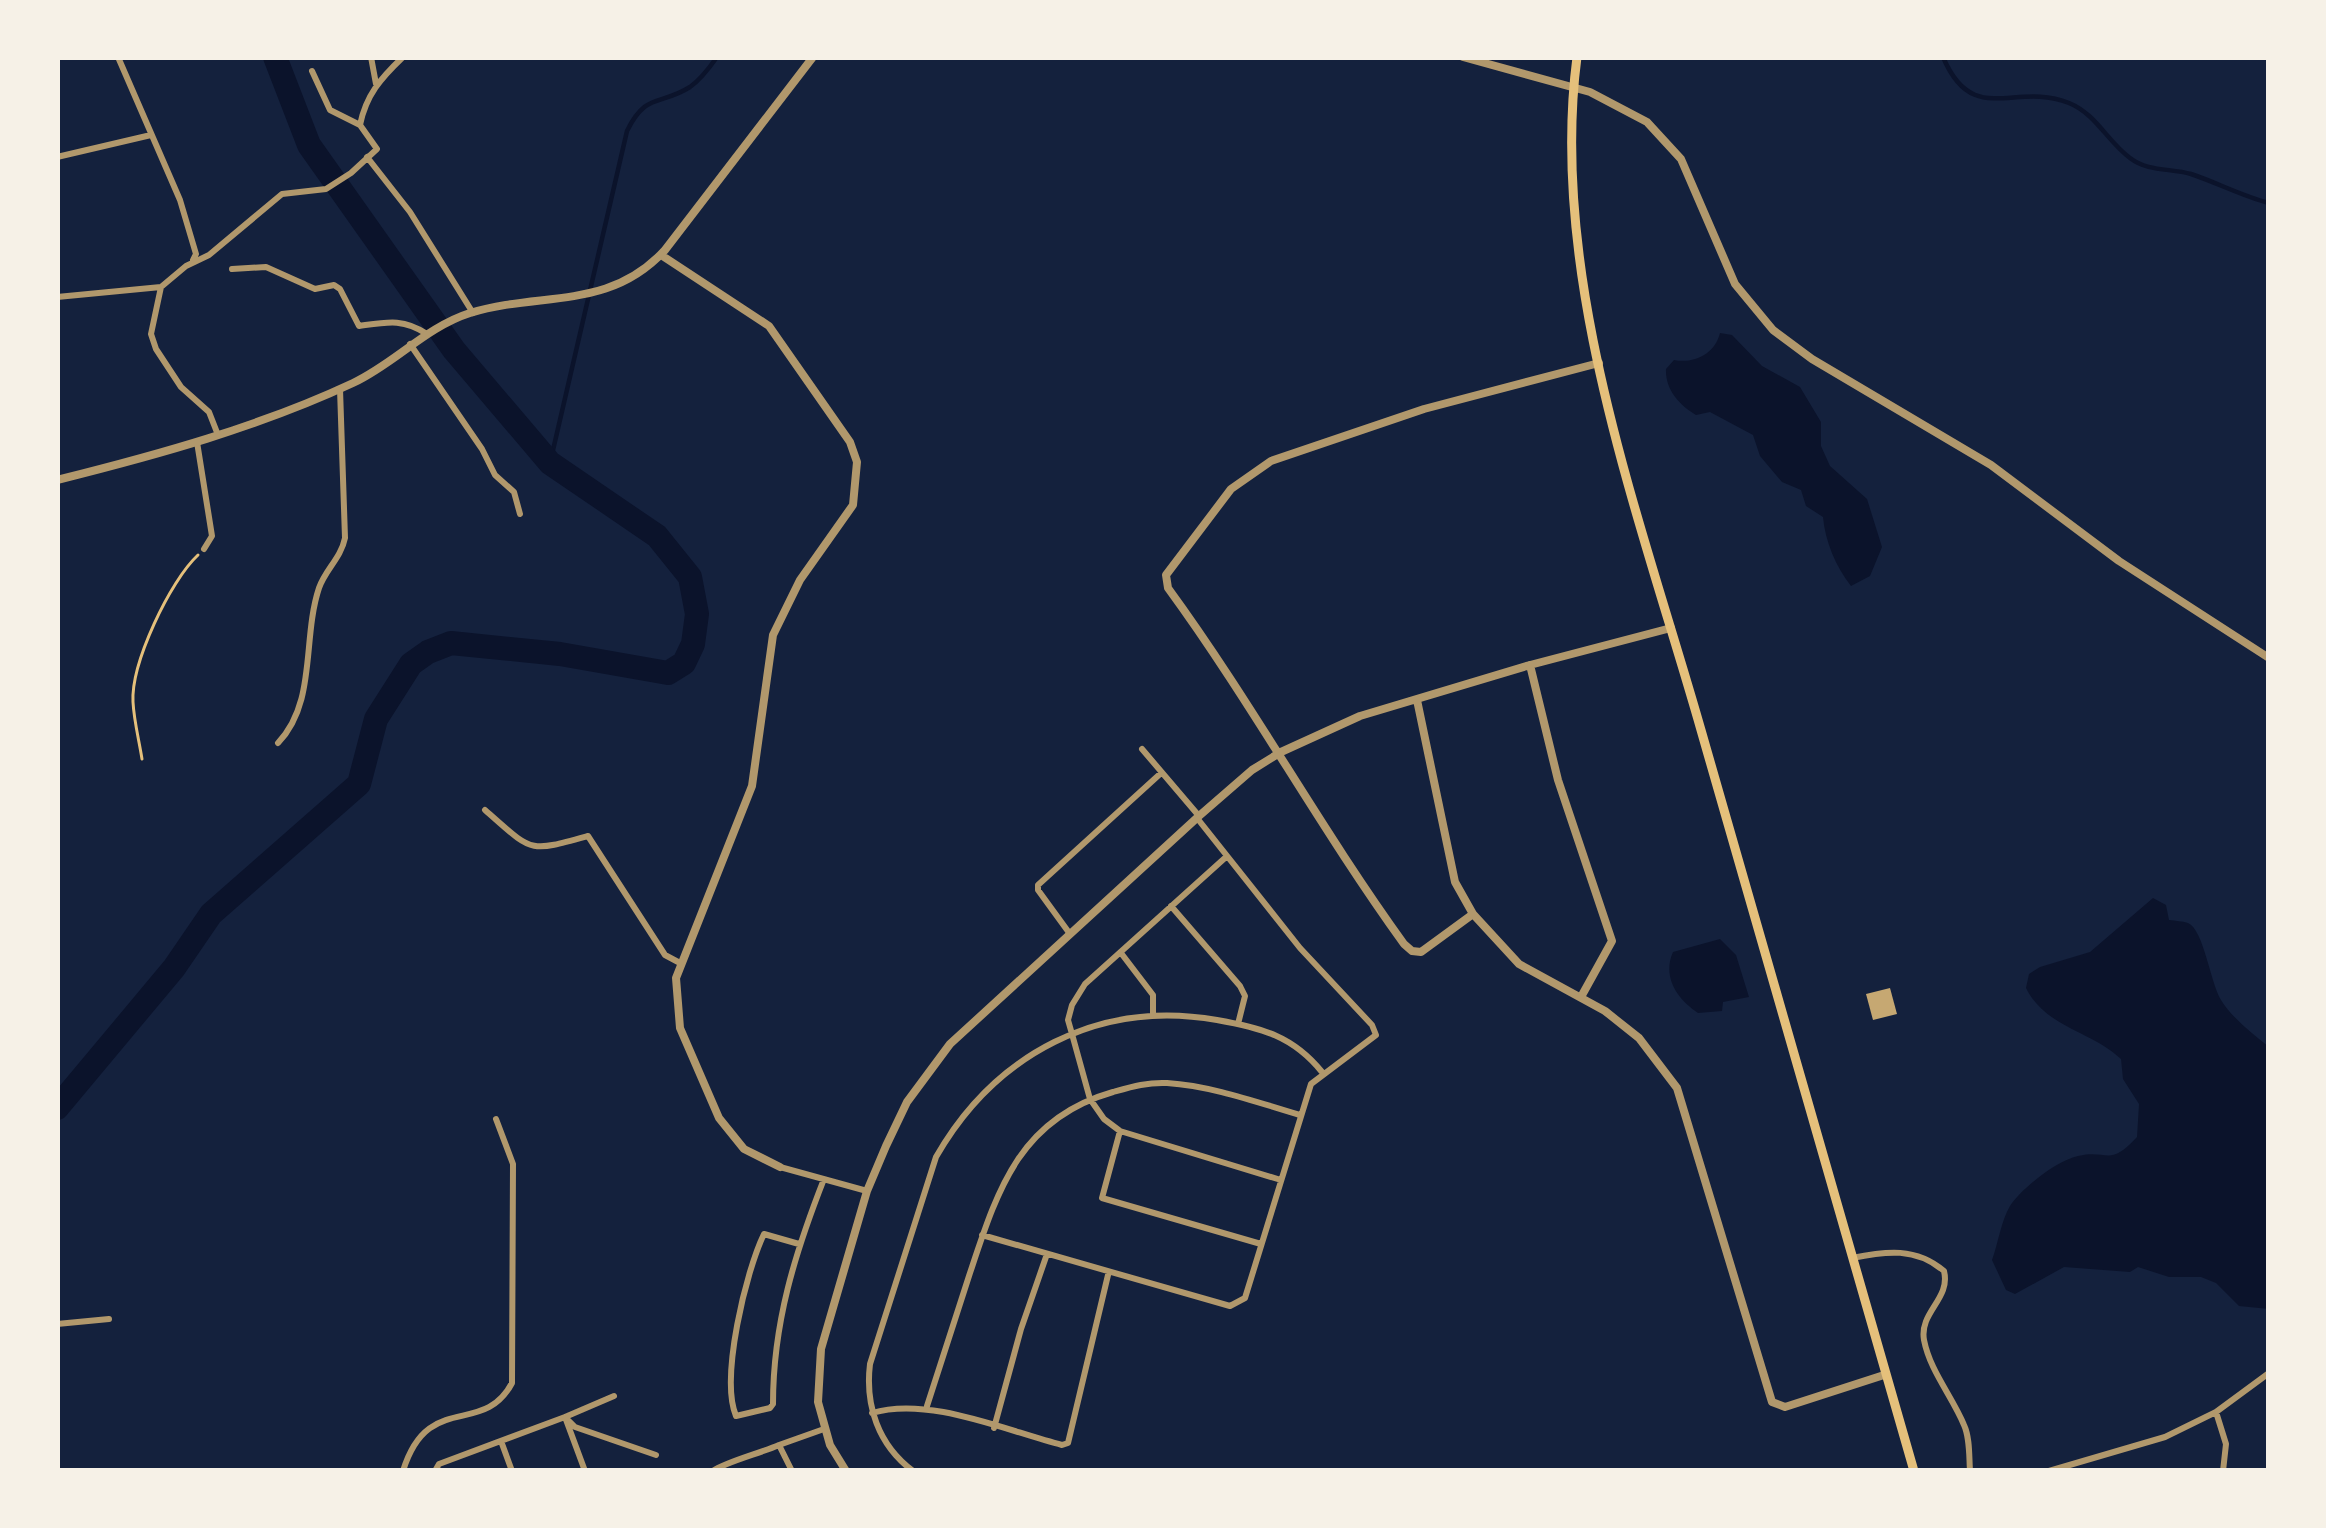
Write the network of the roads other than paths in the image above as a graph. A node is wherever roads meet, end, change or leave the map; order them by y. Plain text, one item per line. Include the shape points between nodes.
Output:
1 (118, 57) edge
2 (371, 57) edge
3 (403, 57) edge
4 (813, 57) edge
5 (1463, 57) edge
6 (1577, 57) edge
7 (312, 71) dead end
8 (376, 84) junction
9 (1574, 88) junction
10 (360, 125) junction
11 (151, 135) junction
12 (57, 157) edge
13 (367, 158) junction
14 (661, 255) junction
15 (192, 263) junction
16 (232, 269) dead end
17 (160, 287) junction
18 (57, 297) edge
19 (471, 313) junction
20 (427, 334) junction
21 (410, 344) junction
22 (1599, 363) junction
23 (340, 389) junction
24 (218, 435) junction
25 (196, 442) junction
26 (57, 480) edge
27 (520, 514) dead end
28 (204, 549) road end
29 (1671, 628) junction
30 (2269, 658) edge
31 (1530, 664) junction
32 (1417, 700) junction
33 (278, 743) dead end
34 (1142, 749) dead end
35 (1281, 752) junction
36 (1160, 774) junction
37 (485, 810) dead end
38 (1198, 817) junction
39 (1226, 857) junction
40 (1171, 906) junction
41 (1473, 914) junction
42 (1070, 934) junction
43 (1121, 952) junction
44 (680, 963) junction
45 (1581, 998) junction
46 (1153, 1016) junction
47 (1238, 1024) junction
48 (1072, 1034) junction
49 (1322, 1072) junction
50 (1090, 1099) junction
51 (1300, 1114) junction
52 (496, 1119) dead end
53 (1120, 1131) junction
54 (780, 1167) joint
55 (824, 1179) junction
56 (1281, 1180) junction
57 (867, 1191) junction
58 (982, 1235) junction
59 (799, 1244) junction
60 (1261, 1244) junction
61 (1047, 1254) junction
62 (1852, 1258) junction
63 (1108, 1274) junction
64 (110, 1319) dead end
65 (57, 1324) edge
66 (2269, 1372) edge
67 (1884, 1375) junction
68 (614, 1396) dead end
69 (927, 1406) junction
70 (2216, 1412) junction
71 (872, 1413) junction
72 (565, 1417) junction
73 (994, 1428) junction
74 (824, 1429) junction
75 (501, 1441) junction
76 (779, 1445) junction
77 (656, 1455) dead end
78 (403, 1471) edge
79 (435, 1471) edge
80 (512, 1471) edge
81 (585, 1471) edge
82 (713, 1471) edge
83 (792, 1471) edge
84 (846, 1471) edge
85 (913, 1471) edge
86 (1914, 1471) edge
87 (1970, 1471) edge
88 (2049, 1471) edge
89 (2223, 1471) edge

1 - 11 street
2 - 8 street
3 - 8 street
4 - 14 street
5 - 9 street
6 - 9 main road
7 - 10 street via 330,110
8 - 10 street
9 - 22 main road via 1576,230
9 - 30 street via 1628,109 1666,140 1693,181 1735,284 1773,330 1991,465
10 - 13 street via 376,149
11 - 12 street
11 - 15 street via 180,200
13 - 15 street via 326,189 282,194
13 - 19 street
14 - 19 street via 621,286
14 - 44 street via 769,326 856,462 853,506 800,580 773,635 752,786
15 - 17 street
16 - 20 street via 266,267 315,289 334,285 359,326 396,320
17 - 18 street
17 - 24 street via 155,350
19 - 20 street
20 - 21 street
21 - 23 street
21 - 27 street via 495,476 514,492
22 - 29 main road
22 - 35 street via 1299,448 1250,472 1215,506 1166,575 1168,588
23 - 24 street
23 - 33 street via 345,538 319,586 298,715
24 - 25 street
25 - 26 street
25 - 28 street via 212,536
29 - 31 street
29 - 62 main road
31 - 32 street
31 - 45 street via 1558,780 1612,941
32 - 35 street via 1324,729
32 - 41 street via 1451,865
34 - 36 street
35 - 38 street
35 - 41 street via 1350,869 1412,951
36 - 38 street
36 - 42 street via 1038,885
37 - 44 street via 538,850 588,836 665,955
38 - 39 street
38 - 42 street
39 - 40 street
39 - 49 street via 1372,1025 1376,1035
40 - 43 street
40 - 47 street via 1240,986
41 - 45 street via 1519,964
42 - 57 street via 936,1060 907,1102
43 - 46 street via 1153,995
43 - 48 street via 1072,1005
44 - 54 street via 680,1028 718,1118 744,1149
45 - 67 street via 1639,1038 1677,1088 1772,1402 1785,1407
46 - 47 street
46 - 48 street
47 - 49 street via 1301,1046
48 - 50 street
48 - 71 street via 994,1079 936,1157 870,1364
49 - 51 street
50 - 51 street via 1161,1083
50 - 53 street
50 - 58 street via 1022,1150
51 - 56 street
52 - 78 street via 514,1165 512,1383 494,1407 432,1423
53 - 56 street
53 - 60 street via 1102,1198
54 - 55 street
55 - 57 street
55 - 59 street
56 - 60 street
57 - 74 street via 818,1365
58 - 61 street
58 - 69 street
59 - 59 street via 775,1340 772,1404 736,1416 733,1371 757,1249 764,1234
60 - 63 street via 1244,1298 1230,1306
61 - 63 street
61 - 73 street
62 - 67 main road
62 - 87 street via 1900,1251 1943,1271 1945,1288 1923,1325 1924,1339 1967,1430
63 - 73 street via 1068,1443
64 - 65 street
66 - 70 street
67 - 86 main road
68 - 72 street
69 - 71 street
69 - 73 street
70 - 88 street
70 - 89 street via 2226,1444
71 - 85 street via 886,1444
72 - 75 street
72 - 77 street
72 - 81 street
74 - 76 street
74 - 84 street
75 - 79 street
75 - 80 street
76 - 82 street
76 - 83 street

